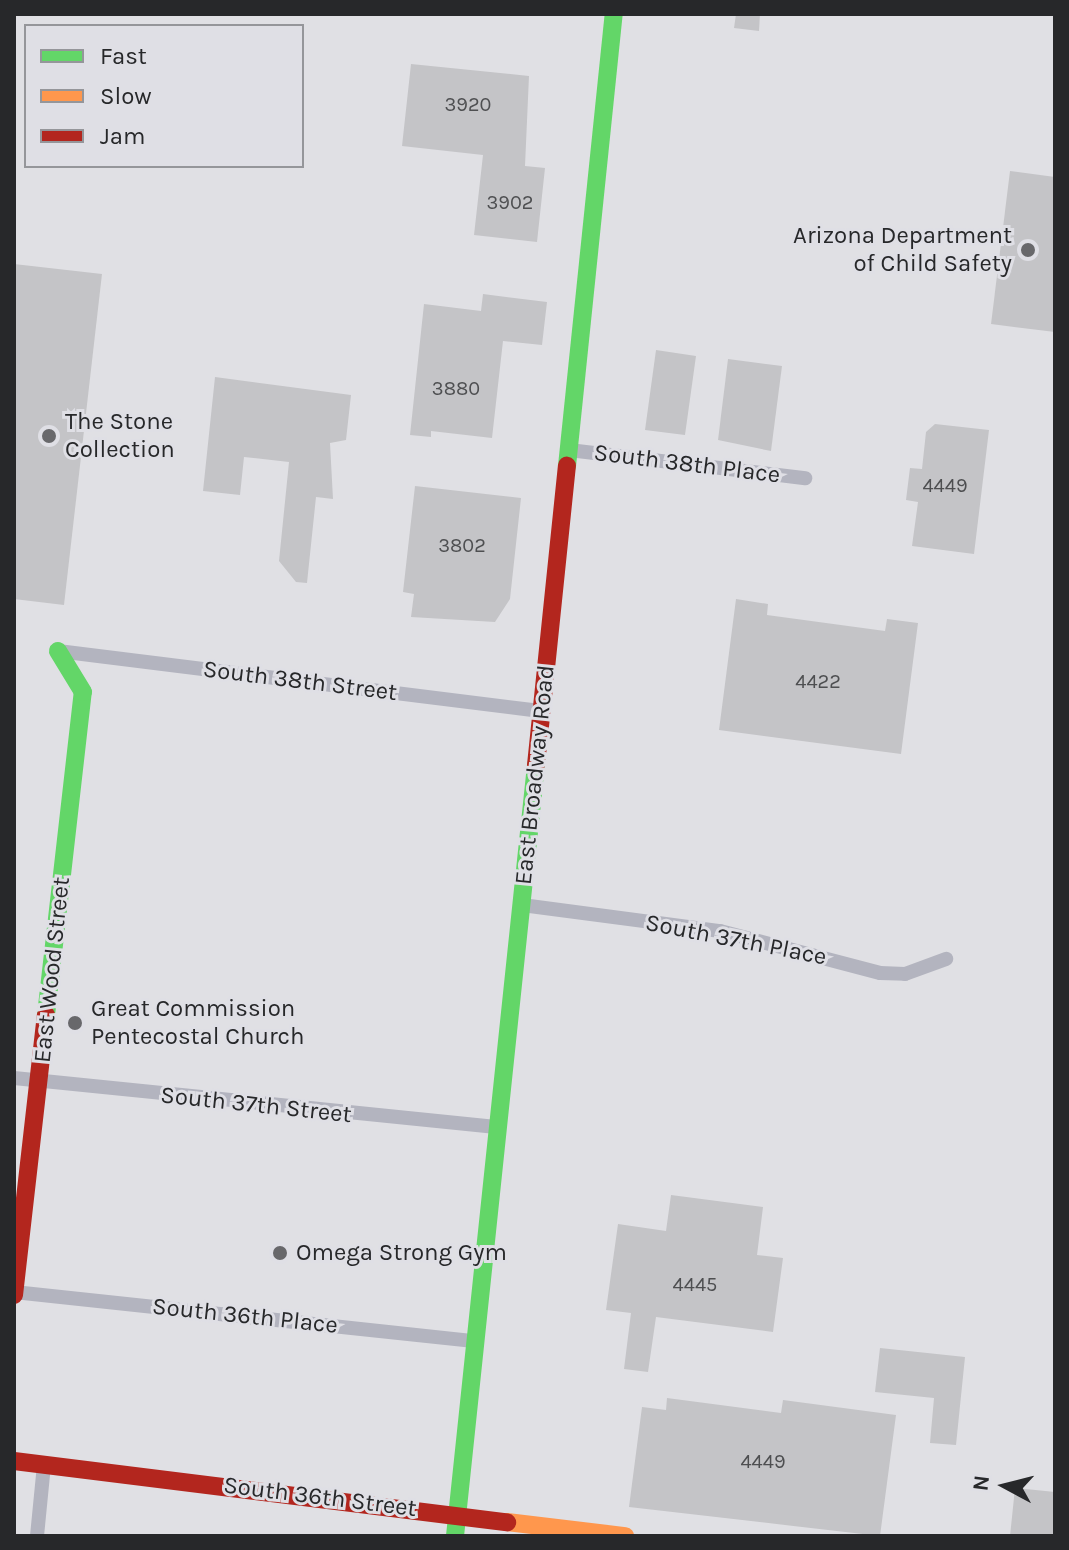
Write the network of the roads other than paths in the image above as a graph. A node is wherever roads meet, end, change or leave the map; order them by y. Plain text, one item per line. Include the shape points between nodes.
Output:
1 (614, 14) edge
2 (569, 450) junction
3 (805, 478) dead end
4 (58, 651) joint
5 (542, 711) junction
6 (522, 905) junction
7 (946, 959) dead end
8 (14, 1078) edge
9 (39, 1081) junction
10 (499, 1127) junction
11 (14, 1294) edge
12 (476, 1341) junction
13 (14, 1461) edge
14 (44, 1464) junction
15 (457, 1514) junction
16 (37, 1536) edge
17 (455, 1536) edge
18 (625, 1536) edge

1 - 2 main road, East Broadway Road
2 - 3 street, South 38th Place
2 - 5 main road, East Broadway Road
4 - 5 street, South 38th Street
4 - 9 main road, East Wood Street via 83,692
5 - 6 main road, East Broadway Road
6 - 7 street, South 37th Place via 720,931 880,973 905,974
6 - 10 main road, East Broadway Road
8 - 9 street, South 37th Street
9 - 10 street, South 37th Street
9 - 11 main road, East Wood Street
10 - 12 main road, East Broadway Road
11 - 12 street, South 36th Place
12 - 15 main road, East Broadway Road
13 - 14 main road, South 36th Street
14 - 15 main road, South 36th Street
14 - 16 street
15 - 17 main road, East Broadway Road
15 - 18 main road, South 36th Street

